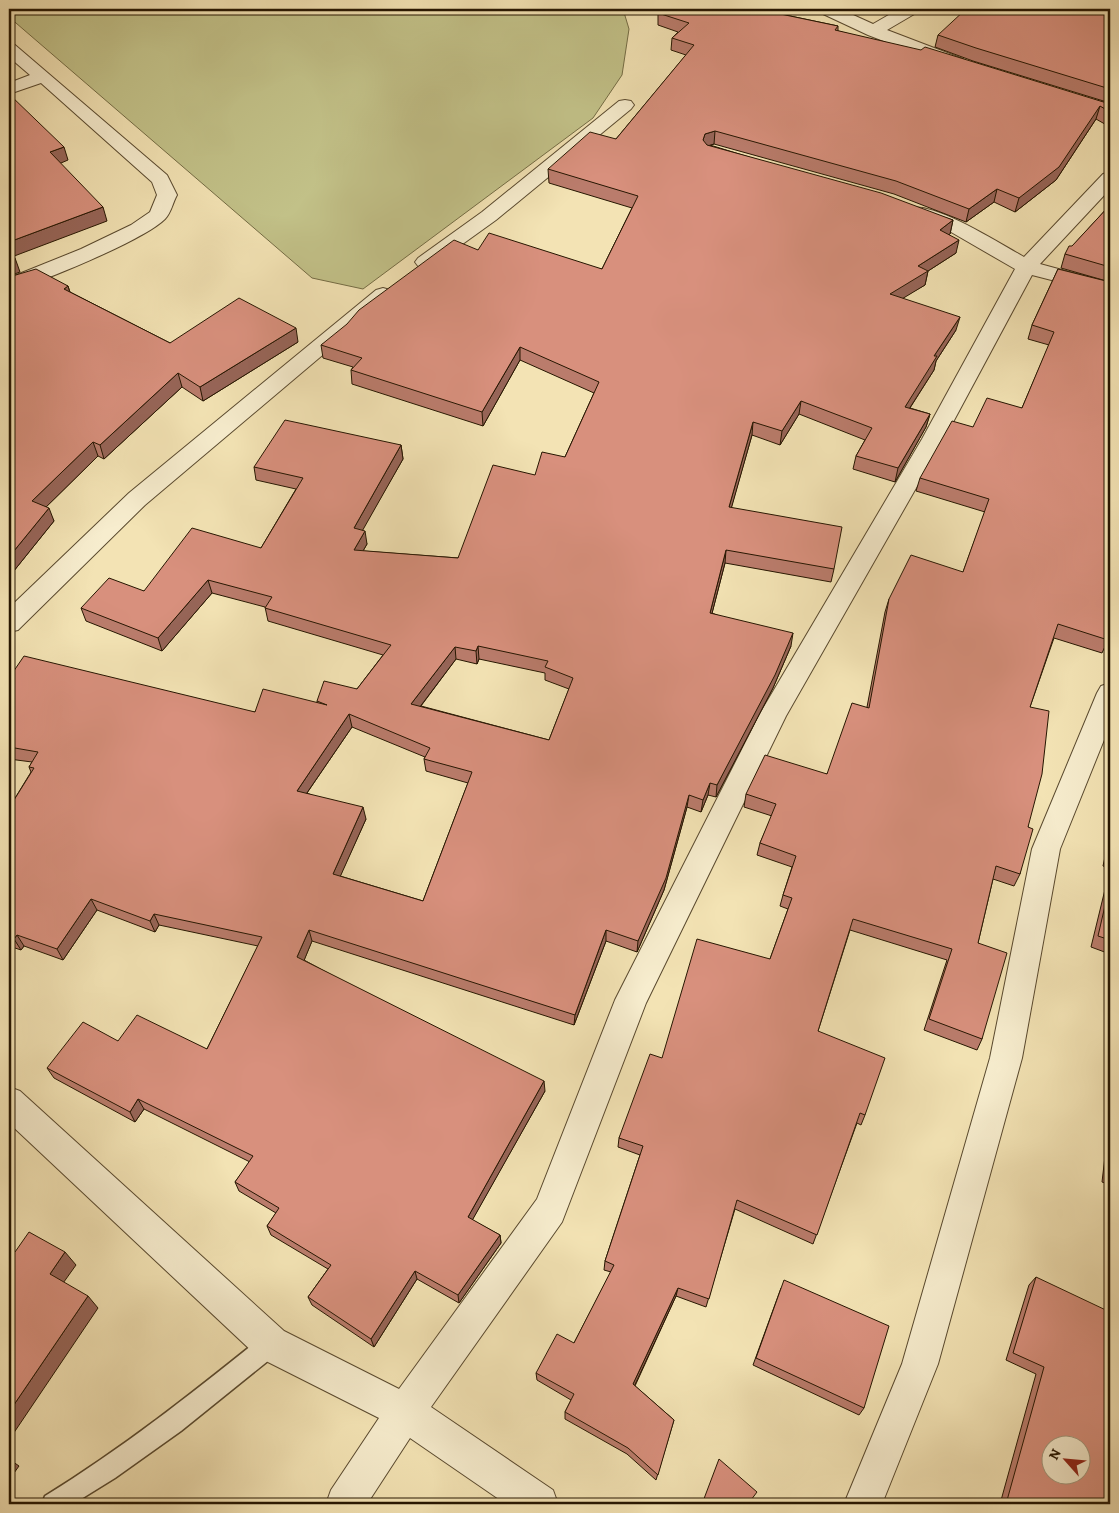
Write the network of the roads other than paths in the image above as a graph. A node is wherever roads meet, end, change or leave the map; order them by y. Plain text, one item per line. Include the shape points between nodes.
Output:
1 (827, 9) edge
2 (910, 9) edge
3 (874, 31) junction
4 (9, 49) edge
5 (973, 68) edge
6 (43, 76) junction
7 (9, 90) edge
8 (625, 105) dead end
9 (1110, 178) edge
10 (904, 207) edge
11 (1026, 267) junction
12 (9, 285) edge
13 (1110, 289) edge
14 (9, 623) edge
15 (1110, 694) edge
16 (9, 1102) edge
17 (271, 1344) junction
18 (405, 1412) junction
19 (53, 1504) edge
20 (345, 1504) edge
21 (539, 1504) edge
22 (862, 1504) edge

1 - 3 street
2 - 3 street
3 - 5 street
4 - 6 street
6 - 7 street
6 - 12 street via 160,179 167,195 158,215 138,229
8 - 14 street via 489,216 352,318 263,392 137,498
9 - 11 street
10 - 11 street via 958,228
11 - 13 street
11 - 18 street via 933,439 774,712 631,1000 550,1210
15 - 22 street via 1046,849 1006,1058 920,1364
16 - 17 street
17 - 18 street
17 - 19 lane via 173,1424
18 - 20 street
18 - 21 street

